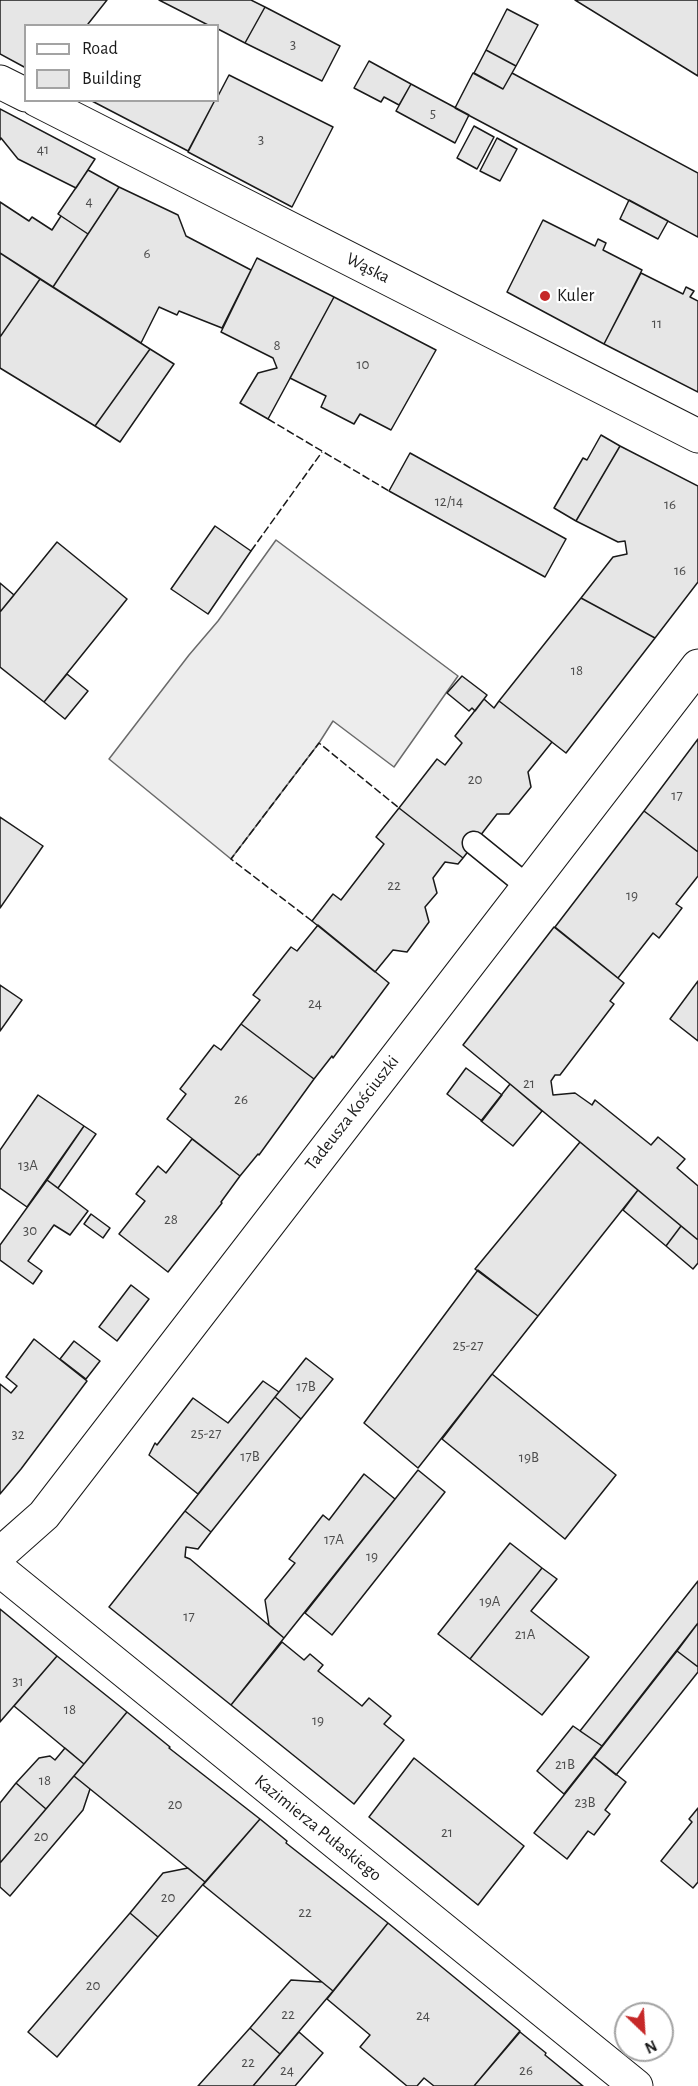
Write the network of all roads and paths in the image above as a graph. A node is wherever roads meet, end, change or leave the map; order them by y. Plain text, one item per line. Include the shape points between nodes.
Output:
1 (0, 82) edge
2 (24, 93) edge
3 (41, 102) edge
4 (698, 436) edge
5 (698, 666) edge
6 (474, 843) dead end
7 (528, 886) junction
8 (0, 1554) edge
9 (0, 1570) edge
10 (636, 2086) edge

1 - 2 street
3 - 4 street, Wąska
5 - 7 street, Tadeusza Kościuszki
6 - 7 lane
7 - 8 street, Tadeusza Kościuszki via 44,1515
9 - 10 street, Kazimierza Pułaskiego

